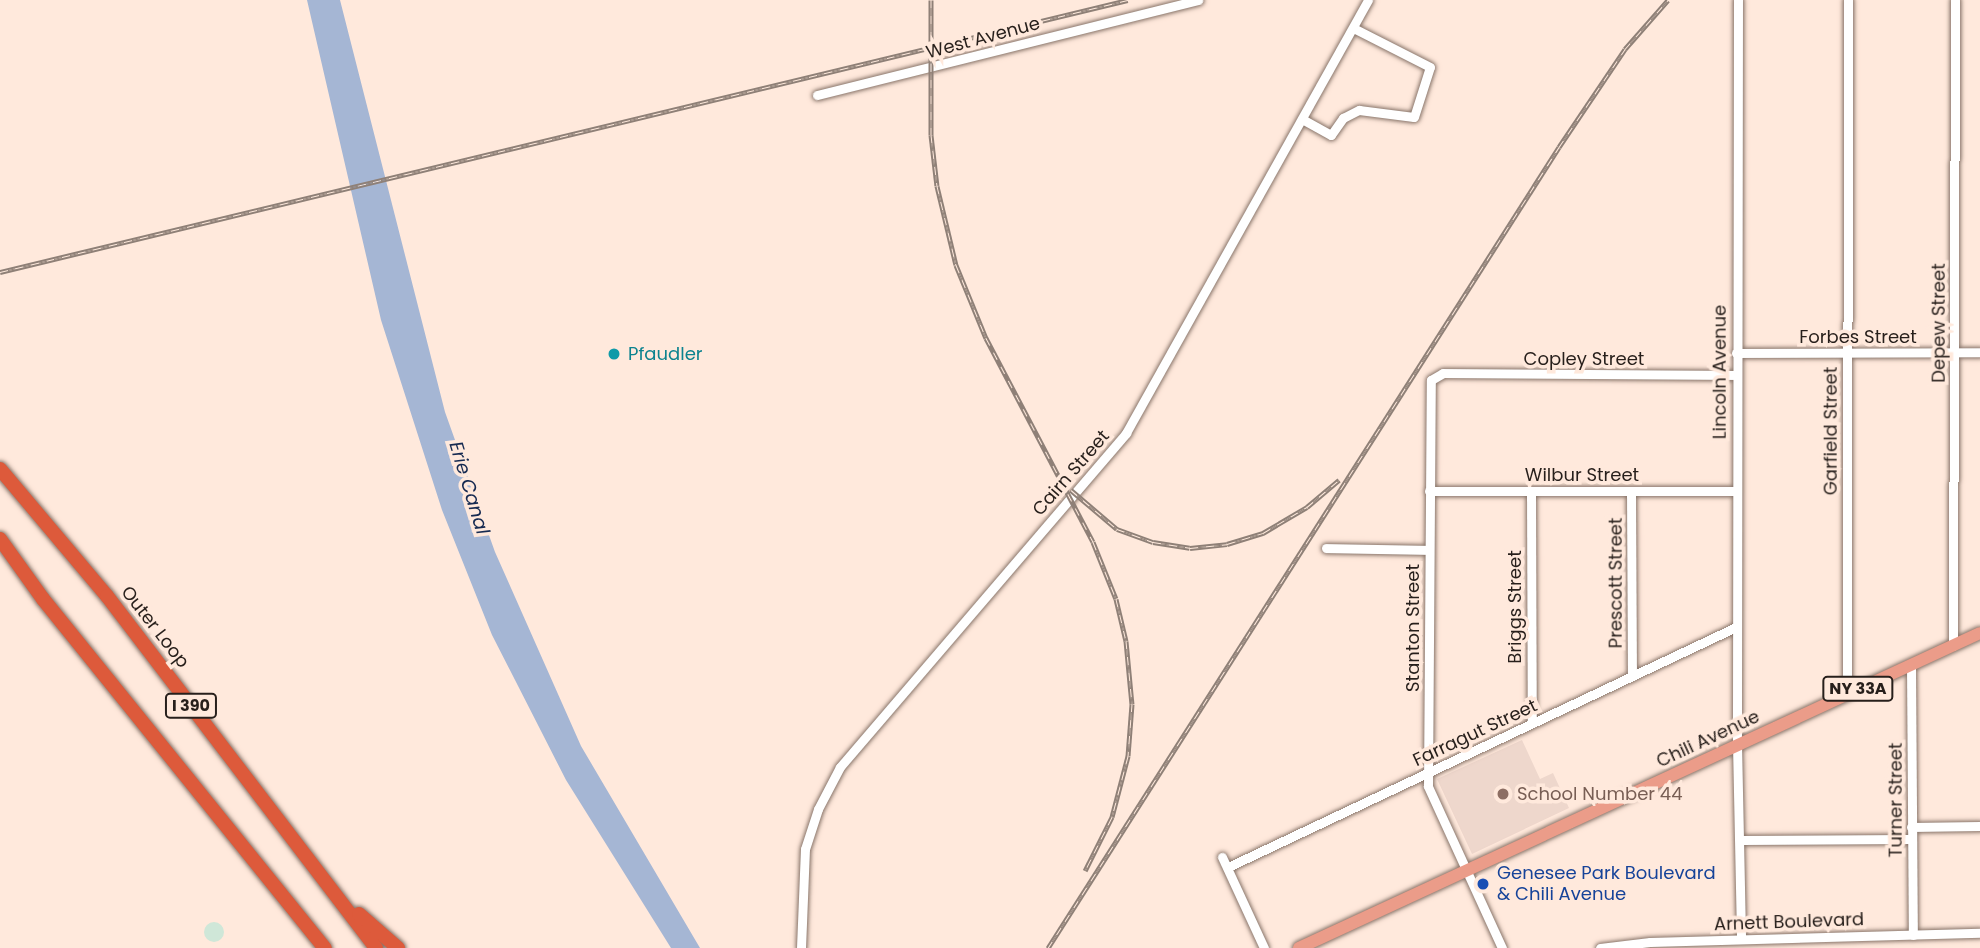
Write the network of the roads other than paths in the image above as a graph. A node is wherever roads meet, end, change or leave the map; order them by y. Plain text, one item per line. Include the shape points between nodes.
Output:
1 (1198, 0) edge
2 (1368, 0) edge
3 (1738, 0) edge
4 (1848, 0) edge
5 (1955, 0) edge
6 (1353, 28) junction
7 (817, 94) dead end
8 (1302, 119) junction
9 (1954, 352) junction
10 (1980, 352) edge
11 (1736, 353) junction
12 (1847, 353) junction
13 (1736, 375) junction
14 (1432, 378) joint
15 (0, 469) edge
16 (1429, 491) junction
17 (1531, 491) junction
18 (1631, 491) junction
19 (1736, 491) junction
20 (0, 539) edge
21 (1326, 548) dead end
22 (1429, 550) junction
23 (1736, 627) junction
24 (1980, 633) edge
25 (1953, 646) junction
26 (1911, 665) junction
27 (1632, 676) junction
28 (1847, 694) junction
29 (1531, 723) junction
30 (1737, 744) junction
31 (1428, 772) junction
32 (1980, 826) edge
33 (1911, 827) junction
34 (1911, 839) junction
35 (1741, 840) junction
36 (1222, 857) dead end
37 (1228, 867) junction
38 (1467, 869) junction
39 (331, 887) junction
40 (292, 908) junction
41 (1980, 933) edge
42 (1913, 935) junction
43 (1741, 939) junction
44 (318, 948) edge
45 (325, 948) edge
46 (376, 948) edge
47 (398, 948) edge
48 (801, 948) edge
49 (1264, 948) edge
50 (1299, 948) edge
51 (1502, 948) edge
52 (1600, 948) edge

1 - 7 street, West Avenue
2 - 6 street, Cairn Street
3 - 11 street, Lincoln Avenue
4 - 12 street, Garfield Street
5 - 9 street, Depew Street
6 - 8 street, Cairn Street
6 - 8 street via 1430,66 1414,117 1359,110 1343,118 1331,135
8 - 48 street, Cairn Street via 1126,433 840,767 818,809 805,849
9 - 10 street, Forbes Street
9 - 12 street, Forbes Street
9 - 25 street, Depew Street
11 - 12 street, Forbes Street
11 - 13 street, Lincoln Avenue
12 - 28 street, Garfield Street
13 - 14 street, Copley Street via 1443,373
13 - 19 street, Lincoln Avenue
14 - 16 street, Stanton Street
15 - 39 highway, Outer Loop / I 390 via 107,596
16 - 17 street, Wilbur Street
16 - 22 street, Stanton Street
17 - 18 street, Wilbur Street
17 - 29 street, Briggs Street
18 - 19 street, Wilbur Street
18 - 27 street, Prescott Street
19 - 23 street, Lincoln Avenue
20 - 40 highway, I 390 via 43,599
21 - 22 street
22 - 31 street, Stanton Street
23 - 27 street, Farragut Street
23 - 30 street, Lincoln Avenue
24 - 25 main road, Chili Avenue / NY 33A
25 - 26 main road, Chili Avenue / NY 33A
26 - 28 main road, Chili Avenue / NY 33A
26 - 33 street, Turner Street
27 - 29 street, Farragut Street
28 - 30 main road, Chili Avenue / NY 33A
29 - 31 street, Farragut Street
30 - 35 street, Lincoln Avenue
30 - 38 main road, Chili Avenue / NY 33A
31 - 37 street, Farragut Street
31 - 38 street, Stanton Street via 1429,791
32 - 33 street
33 - 34 street, Turner Street
34 - 35 street
34 - 42 street, Turner Street
35 - 43 street, Lincoln Avenue
36 - 37 street
37 - 49 street
38 - 50 main road, Chili Avenue / NY 33A
38 - 51 street, Stanton Street
39 - 46 highway, Outer Loop / I 390
39 - 47 highway
40 - 44 highway
40 - 45 highway, I 390
41 - 42 street, Arnett Boulevard
42 - 43 street, Arnett Boulevard
43 - 52 street, Arnett Boulevard

